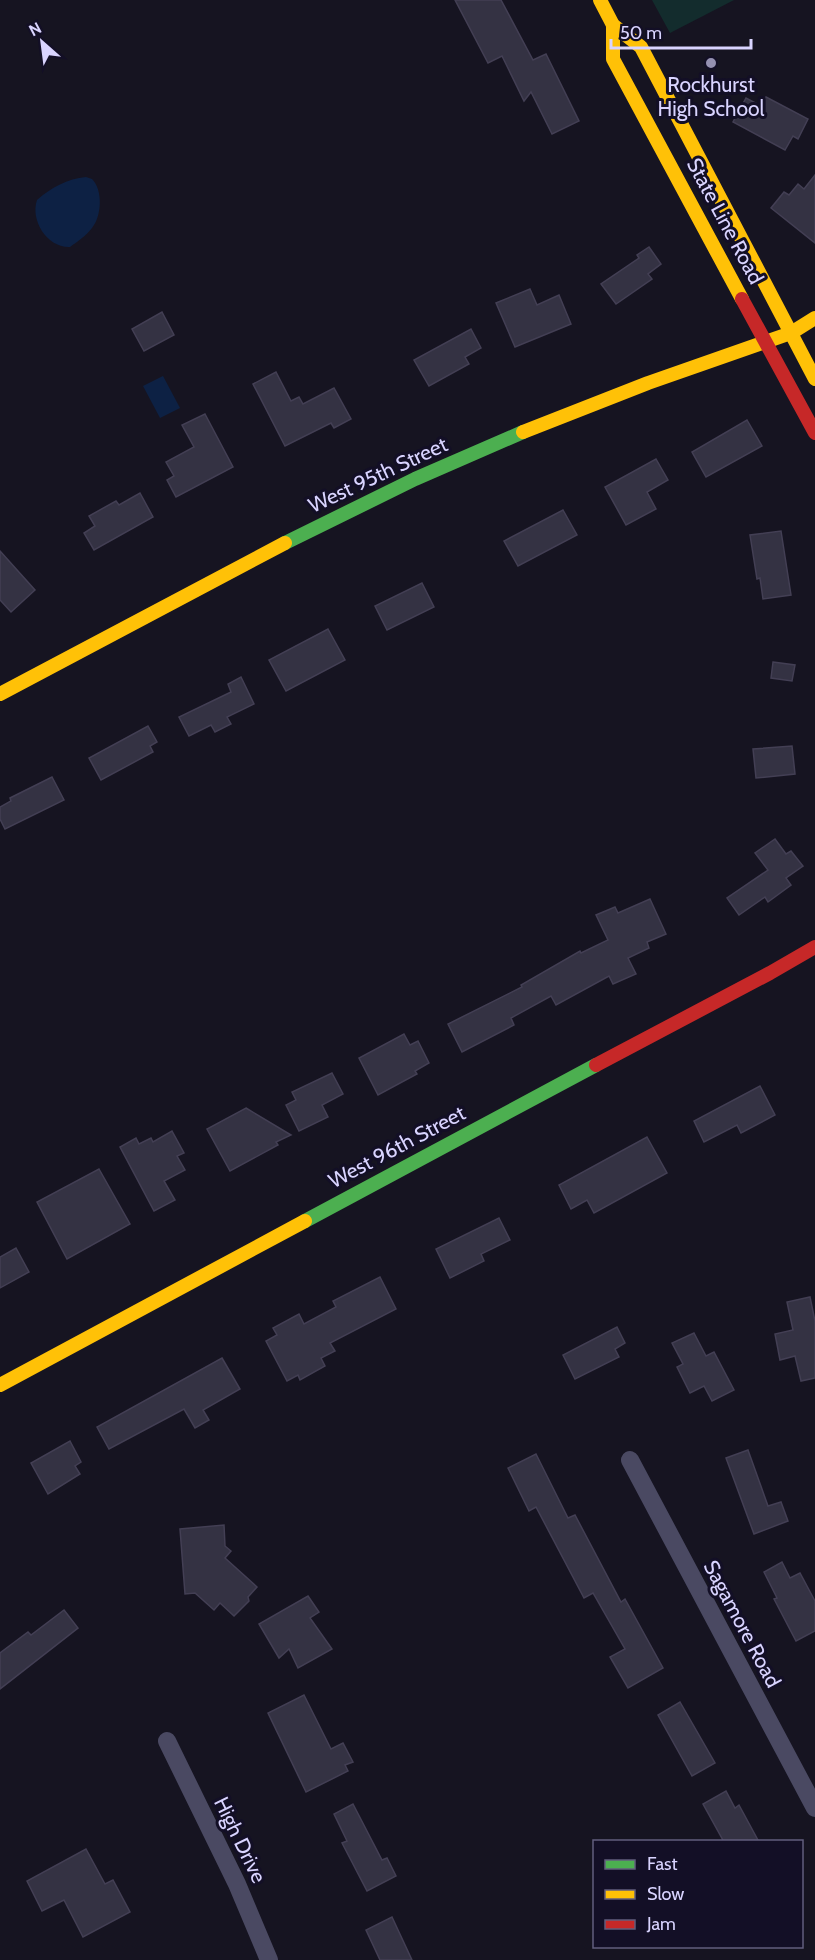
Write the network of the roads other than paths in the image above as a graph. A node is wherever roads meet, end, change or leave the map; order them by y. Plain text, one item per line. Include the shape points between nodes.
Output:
1 (600, 0) edge
2 (613, 25) junction
3 (815, 318) edge
4 (791, 333) junction
5 (815, 336) edge
6 (765, 342) junction
7 (815, 379) edge
8 (815, 433) edge
9 (0, 694) edge
10 (815, 947) edge
11 (0, 1385) edge
12 (630, 1460) dead end
13 (167, 1741) dead end
14 (815, 1808) edge
15 (269, 1960) edge

1 - 2 main road, State Line Road
2 - 4 main road, State Line Road via 641,47
2 - 6 main road, State Line Road via 613,58
3 - 4 main road
4 - 5 main road
4 - 6 main road, West 95th Street
4 - 7 main road, State Line Road
6 - 8 main road, State Line Road
6 - 9 main road, West 95th Street via 553,420 416,478
10 - 11 main road, West 96th Street
12 - 14 street, Sagamore Road
13 - 15 street, High Drive via 237,1884

